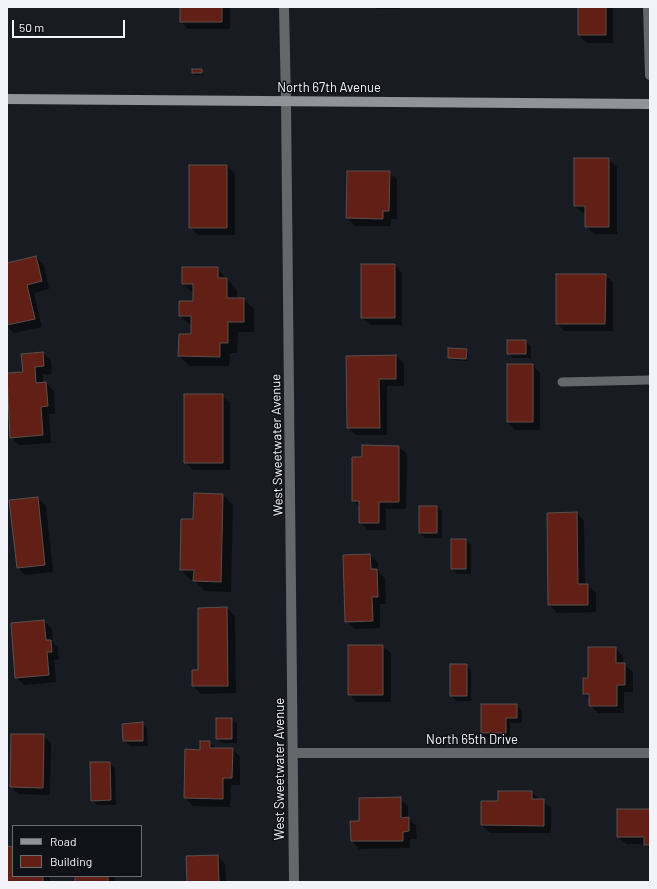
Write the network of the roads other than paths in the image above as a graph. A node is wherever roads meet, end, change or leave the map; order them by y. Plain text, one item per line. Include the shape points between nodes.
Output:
1 (284, 7) edge
2 (648, 7) edge
3 (650, 75) edge
4 (7, 99) edge
5 (286, 101) junction
6 (650, 104) edge
7 (650, 380) edge
8 (562, 382) dead end
9 (294, 753) junction
10 (650, 753) edge
11 (294, 882) edge

1 - 5 street, West Sweetwater Avenue
2 - 3 street
4 - 5 main road, North 67th Avenue
5 - 6 main road, North 67th Avenue
5 - 9 street, West Sweetwater Avenue
7 - 8 lane
9 - 10 street, North 65th Drive
9 - 11 street, West Sweetwater Avenue

